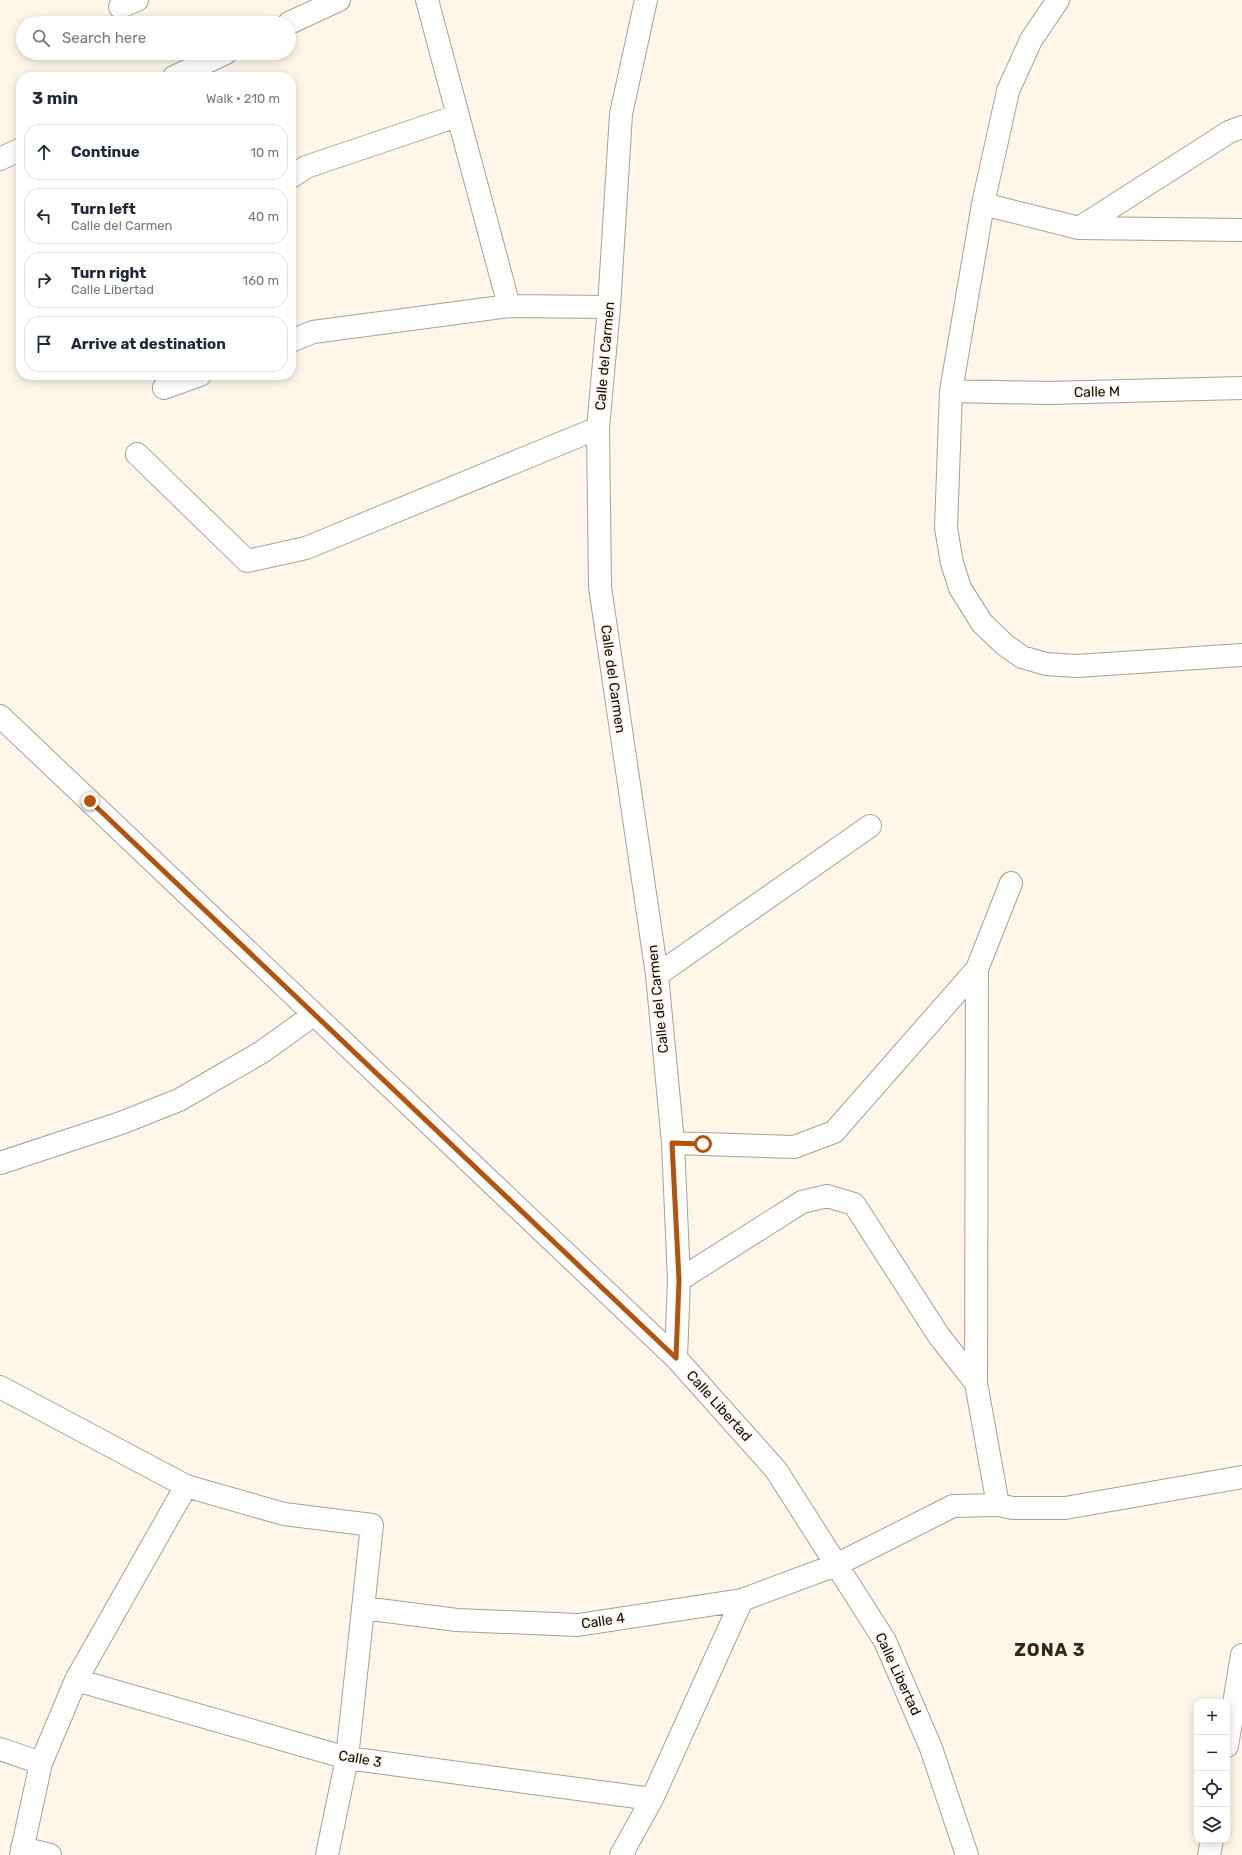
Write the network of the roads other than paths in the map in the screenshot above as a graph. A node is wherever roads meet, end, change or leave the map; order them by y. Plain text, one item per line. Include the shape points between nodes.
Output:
1 (339, 0) edge
2 (427, 0) edge
3 (646, 0) edge
4 (1058, 0) edge
5 (296, 20) edge
6 (211, 60) edge
7 (185, 72) edge
8 (457, 116) junction
9 (1242, 127) edge
10 (16, 151) edge
11 (0, 159) edge
12 (296, 174) edge
13 (983, 204) junction
14 (1080, 228) junction
15 (1242, 230) edge
16 (509, 306) junction
17 (610, 307) junction
18 (296, 339) edge
19 (186, 380) edge
20 (164, 388) dead end
21 (1242, 388) edge
22 (951, 391) junction
23 (598, 428) junction
24 (137, 454) dead end
25 (1242, 655) edge
26 (0, 716) edge
27 (870, 826) dead end
28 (1011, 883) dead end
29 (977, 968) junction
30 (657, 975) junction
31 (313, 1015) junction
32 (672, 1143) junction
33 (0, 1163) edge
34 (679, 1280) junction
35 (676, 1358) junction
36 (976, 1382) junction
37 (0, 1387) edge
38 (1242, 1477) edge
39 (186, 1486) junction
40 (998, 1505) junction
41 (836, 1565) junction
42 (742, 1600) junction
43 (363, 1608) junction
44 (1242, 1655) edge
45 (76, 1680) junction
46 (1229, 1735) edge
47 (0, 1749) edge
48 (346, 1758) junction
49 (40, 1763) junction
50 (652, 1799) junction
51 (1211, 1843) edge
52 (21, 1851) edge
53 (50, 1855) edge
54 (327, 1855) edge
55 (621, 1855) edge
56 (967, 1855) edge
57 (1209, 1855) edge

1 - 5 street
2 - 8 street
3 - 17 street, Calle del Carmen via 621,114
4 - 13 street via 1031,40 1008,91
6 - 7 street
8 - 12 street via 306,168
8 - 16 street
9 - 14 street via 1229,132
10 - 11 street
13 - 14 street
13 - 22 street
14 - 15 street
16 - 17 street
16 - 18 street via 313,332
17 - 23 street, Calle del Carmen
19 - 20 street
21 - 22 street, Calle M via 1048,393
22 - 25 street via 946,528 952,563 960,588 982,623 1005,645 1022,657 1040,662 1077,666
23 - 24 street via 306,548 247,561
23 - 30 street, Calle del Carmen via 600,587
26 - 31 street, Calle Libertad
27 - 30 street
28 - 29 street
29 - 32 street via 834,1132 794,1147
29 - 36 street
30 - 32 street, Calle del Carmen
31 - 33 street via 262,1052 179,1100 121,1123
31 - 35 street, Calle Libertad
32 - 34 street, Calle del Carmen
34 - 35 street, Calle del Carmen
34 - 36 street via 802,1202 827,1196 854,1204 939,1336
35 - 41 street, Calle Libertad via 776,1470
36 - 40 street
37 - 39 street
38 - 40 street, Calle 4 via 1065,1508 1013,1508
39 - 43 street via 284,1514 372,1525
39 - 45 street
40 - 41 street, Calle 4 via 953,1506
41 - 42 street, Calle 4
41 - 56 street, Calle Libertad via 885,1641 931,1748
42 - 43 street, Calle 4 via 578,1625 457,1620
42 - 50 street
43 - 48 street
44 - 46 street
45 - 48 street, Calle 3
45 - 49 street
47 - 49 street
48 - 50 street, Calle 3
48 - 54 street
49 - 52 street
50 - 55 street
51 - 57 street
52 - 53 street

